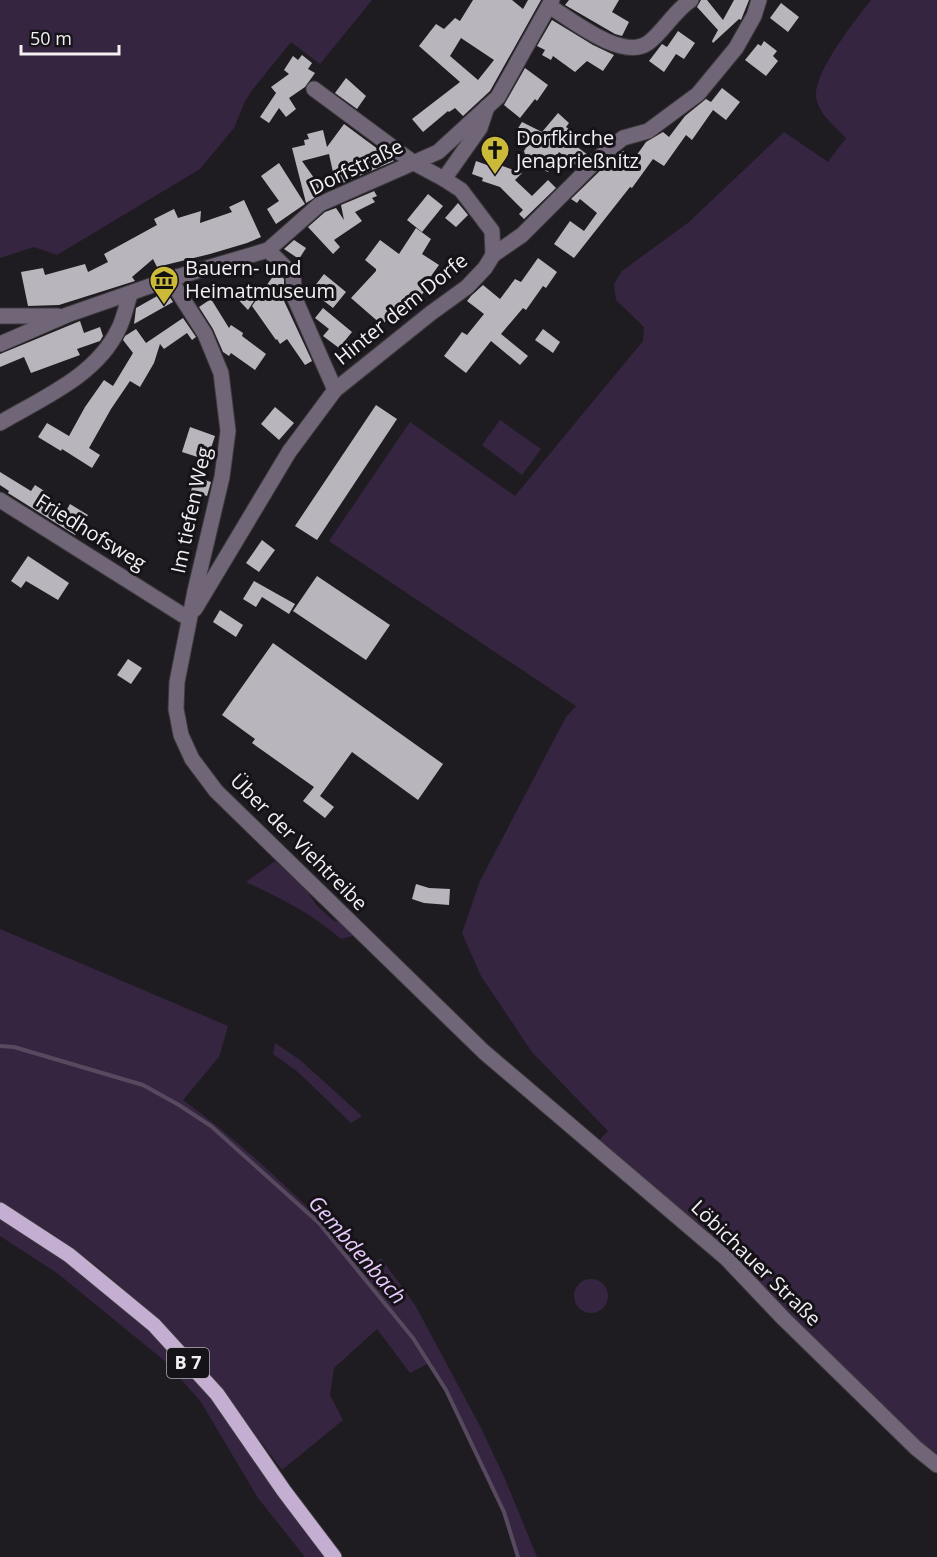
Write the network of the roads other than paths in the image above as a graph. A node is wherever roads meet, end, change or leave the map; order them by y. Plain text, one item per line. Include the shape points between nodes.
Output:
1 (691, 0) edge
2 (759, 0) edge
3 (551, 3) edge
4 (314, 89) dead end
5 (487, 107) junction
6 (414, 163) junction
7 (444, 178) junction
8 (268, 250) junction
9 (493, 255) junction
10 (170, 279) junction
11 (130, 295) junction
12 (67, 315) junction
13 (0, 316) edge
14 (0, 344) edge
15 (334, 390) junction
16 (0, 423) edge
17 (0, 500) edge
18 (189, 619) junction
19 (484, 1052) joint
20 (0, 1210) edge
21 (937, 1465) edge
22 (334, 1557) edge

1 - 3 street via 647,44 624,48 610,43
2 - 9 street, Hinter dem Dorfe via 736,48 698,94 648,130 623,138 522,235
3 - 5 street, Dorfstraße via 498,97
4 - 6 street
5 - 6 street, Dorfstraße via 438,152
5 - 7 street via 480,128
6 - 7 street
6 - 8 street, Dorfstraße via 320,204
7 - 9 street via 461,190 492,231
8 - 10 street, Dorfstraße
8 - 15 street via 293,275 296,299
9 - 15 street, Hinter dem Dorfe via 467,287
10 - 11 street, Dorfstraße
10 - 18 street, Im tiefen Weg via 205,334 221,372 228,430 222,477
11 - 12 street, Dorfstraße
11 - 16 street via 119,330 98,360 65,385
12 - 13 street
12 - 14 street
15 - 18 street, Hinter dem Dorfe via 289,452
17 - 18 street, Friedhofsweg
18 - 19 street, Über der Viehtreibe via 176,709 181,735 192,759 216,791
19 - 21 street, Löbichauer Straße via 726,1258
20 - 22 main road, B 7 via 69,1255 154,1325 217,1394

